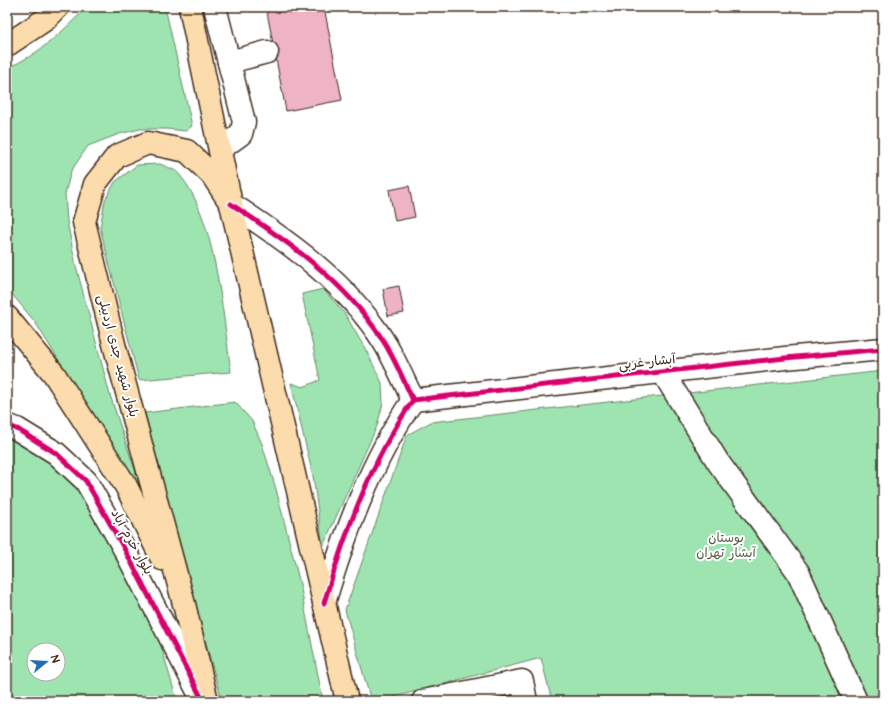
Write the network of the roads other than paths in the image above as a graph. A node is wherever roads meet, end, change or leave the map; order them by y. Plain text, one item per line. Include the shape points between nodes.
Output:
1 (58, 7) edge
2 (190, 7) edge
3 (215, 7) edge
4 (7, 45) edge
5 (267, 52) dead end
6 (229, 62) junction
7 (220, 149) junction
8 (231, 204) junction
9 (7, 317) edge
10 (883, 349) edge
11 (662, 371) junction
12 (413, 400) junction
13 (7, 425) edge
14 (324, 603) junction
15 (184, 604) junction
16 (489, 694) edge
17 (448, 699) edge
18 (203, 701) edge
19 (207, 701) edge
20 (347, 701) edge
21 (423, 701) edge
22 (526, 701) edge
23 (856, 701) edge

1 - 4 main road via 46,19
2 - 7 main road, بلوار شهید جدی اردبیلی
3 - 6 street
5 - 6 street
6 - 7 street via 244,122 241,134
7 - 8 main road, بلوار شهید جدی اردبیلی
8 - 12 street via 269,229 337,284 373,326
8 - 14 main road, بلوار شهید جدی اردبیلی
8 - 15 main road, بلوار شهید جدی اردبیلی via 212,175 187,151 148,143 117,156 95,184 84,222
9 - 15 main road via 54,374 126,486
10 - 11 street, آبشار غربی
11 - 12 street, آبشار غربی
11 - 23 street via 718,462 798,572
12 - 14 street via 398,422 375,466 336,564
13 - 18 street, بلوار خرم آباد via 17,428 56,453 86,481 125,550
14 - 20 main road, بلوار شهید جدی اردبیلی
15 - 19 main road, بلوار شهید جدی اردبیلی
16 - 17 street
16 - 22 street via 522,681
17 - 21 street

